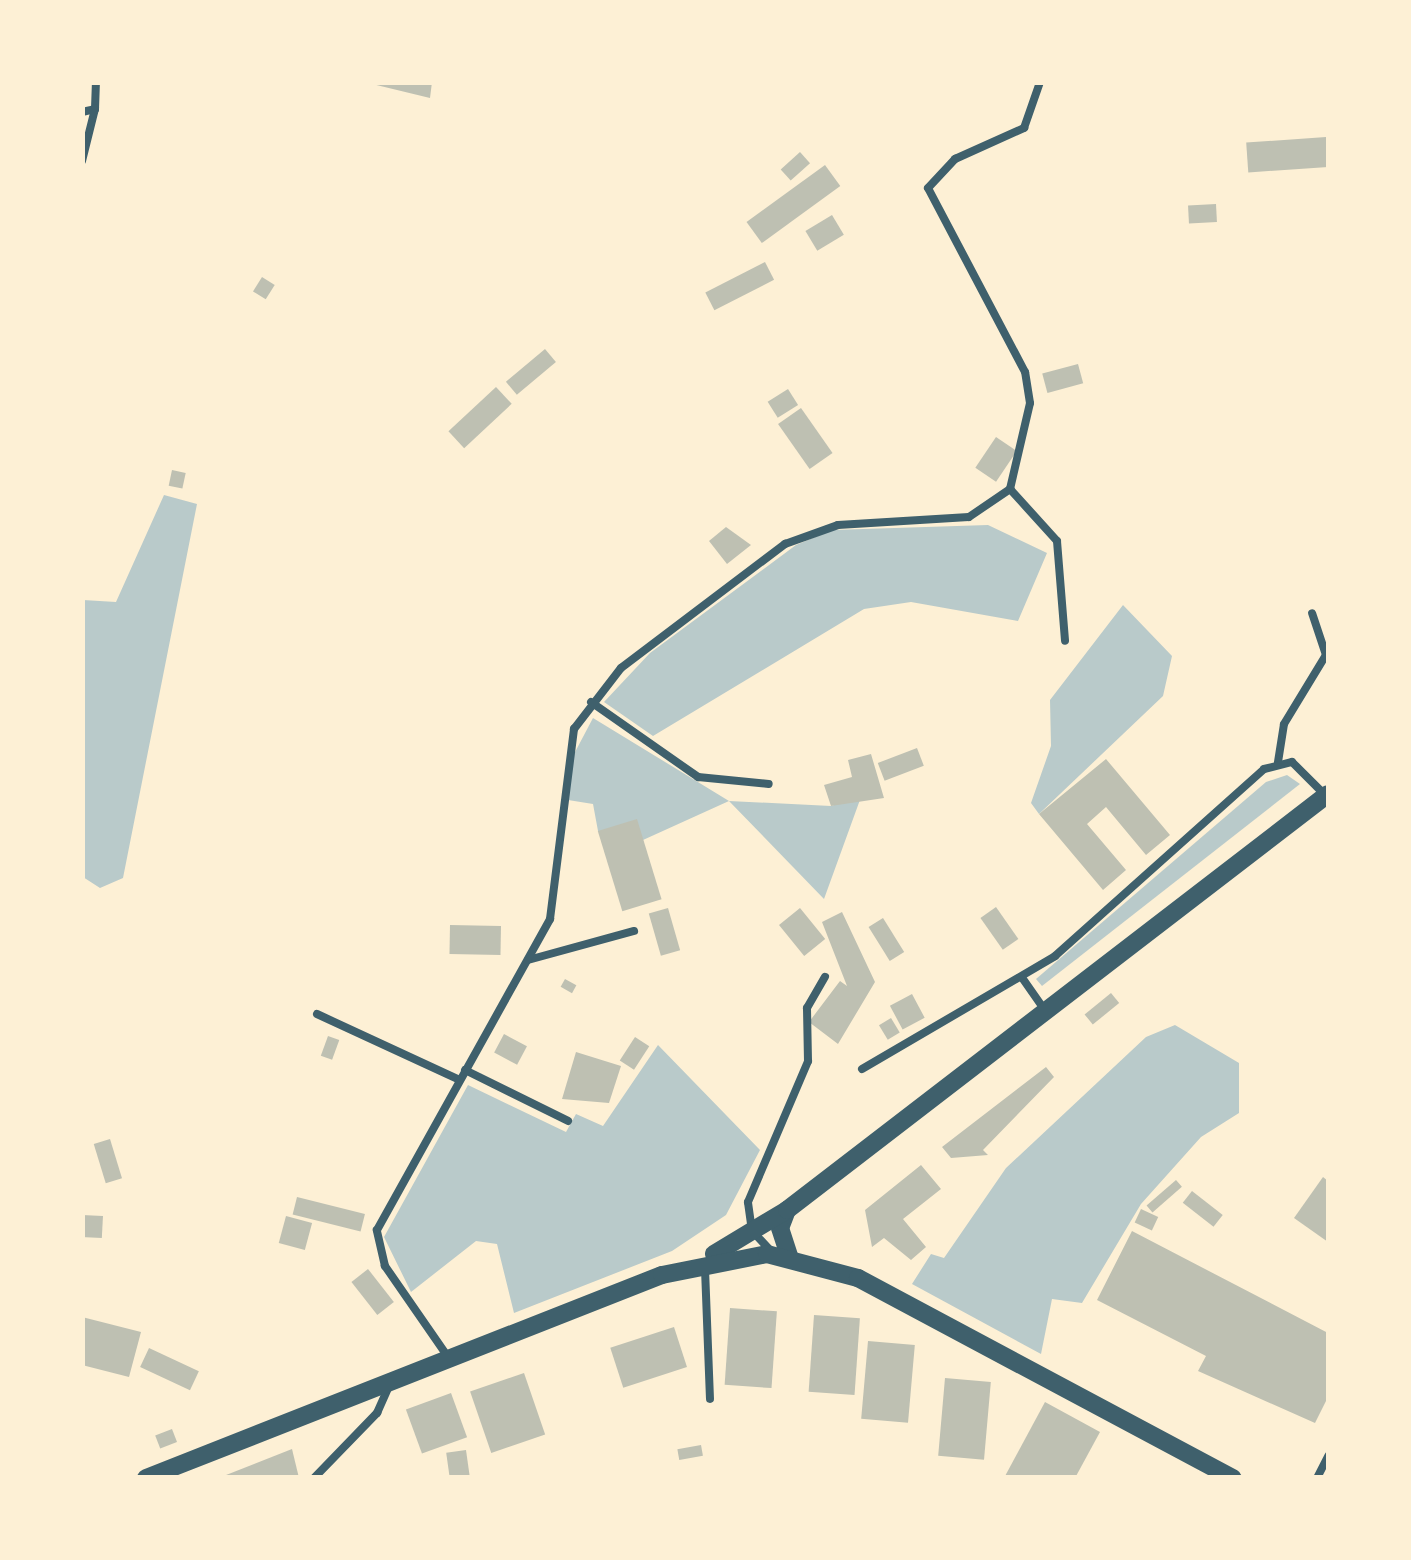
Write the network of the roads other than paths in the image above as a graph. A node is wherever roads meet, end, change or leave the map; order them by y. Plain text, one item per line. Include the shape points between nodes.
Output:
1 (96, 82) edge
2 (1040, 82) edge
3 (96, 109) junction
4 (82, 112) edge
5 (82, 161) edge
6 (1010, 489) junction
7 (1312, 613) dead end
8 (1065, 641) dead end
9 (591, 702) junction
10 (1278, 762) junction
11 (769, 784) dead end
12 (1327, 795) edge
13 (634, 931) dead end
14 (528, 960) junction
15 (825, 977) dead end
16 (1023, 980) junction
17 (1046, 1012) junction
18 (317, 1014) dead end
19 (862, 1068) dead end
20 (464, 1070) junction
21 (460, 1080) junction
22 (568, 1121) dead end
23 (787, 1210) junction
24 (752, 1232) junction
25 (789, 1256) junction
26 (705, 1260) junction
27 (448, 1357) junction
28 (392, 1378) junction
29 (710, 1400) dead end
30 (1328, 1456) edge
31 (146, 1478) edge
32 (314, 1478) edge
33 (1233, 1478) edge
34 (1317, 1478) edge

1 - 3 lane
2 - 6 lane via 1024,128 955,159 928,188 1025,372 1026,433
3 - 4 lane
3 - 5 lane
6 - 8 lane via 1057,542
6 - 9 lane via 969,517 801,535 646,647
7 - 10 lane via 1326,655 1284,724
9 - 11 lane via 698,776
9 - 14 lane via 568,748 550,919
10 - 12 lane via 1304,770
10 - 16 lane
12 - 17 street
13 - 14 lane
14 - 20 lane
15 - 24 lane via 804,1022 808,1061 750,1190
16 - 17 lane
16 - 19 lane
17 - 23 street
18 - 21 lane
20 - 21 lane
20 - 22 lane
21 - 27 lane via 376,1240
23 - 24 street
23 - 25 street via 780,1228
24 - 25 lane
24 - 26 street
25 - 26 street
25 - 33 street via 858,1278
26 - 27 street
26 - 29 lane
27 - 28 street
28 - 31 street
28 - 32 lane via 377,1413
30 - 34 lane

